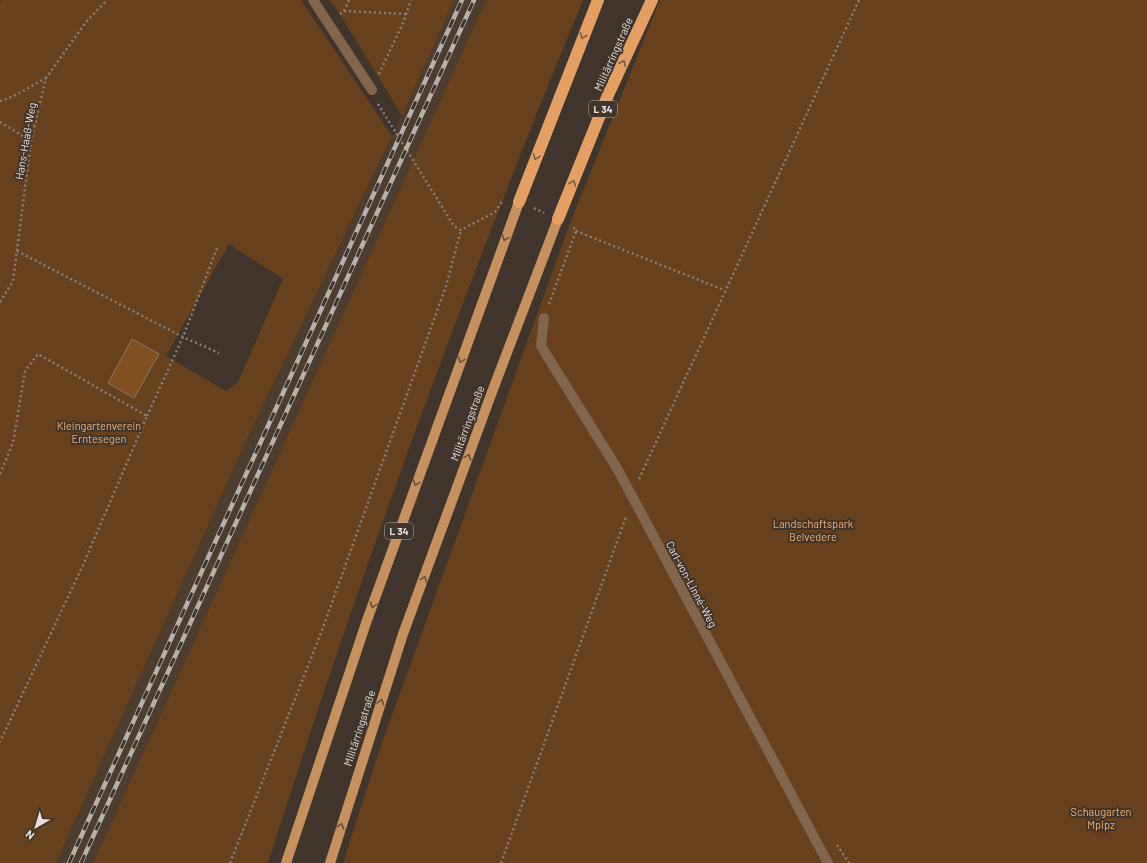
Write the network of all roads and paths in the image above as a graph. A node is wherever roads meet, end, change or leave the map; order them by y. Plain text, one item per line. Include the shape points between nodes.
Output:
1 (107, 0) edge
2 (313, 0) edge
3 (349, 0) edge
4 (411, 0) edge
5 (598, 0) edge
6 (652, 0) edge
7 (859, 0) edge
8 (344, 11) junction
9 (406, 14) junction
10 (327, 23) junction
11 (46, 78) junction
12 (372, 90) junction
13 (0, 101) edge
14 (0, 122) edge
15 (31, 141) junction
16 (518, 202) junction
17 (558, 219) junction
18 (461, 230) junction
19 (576, 231) junction
20 (216, 248) dead end
21 (17, 251) junction
22 (724, 290) junction
23 (0, 302) edge
24 (544, 318) joint
25 (183, 337) junction
26 (219, 353) dead end
27 (147, 416) junction
28 (0, 474) edge
29 (632, 499) junction
30 (0, 742) edge
31 (230, 863) edge
32 (286, 863) edge
33 (330, 863) edge
34 (501, 863) edge
35 (828, 863) edge

1 - 11 path, Hans-Haaß-Weg via 86,22
2 - 10 street
3 - 8 path
4 - 9 path
5 -> 16 highway, L 34
17 -> 6 highway, Militärringstraße / L 34 via 608,95
7 - 22 path
8 - 9 path
8 - 10 path
9 - 12 path
10 - 12 street
11 - 13 path
11 - 15 path, Hans-Haaß-Weg
12 - 18 path via 406,151 454,226
14 - 15 path
15 - 21 path, Hans-Haaß-Weg
16 - 17 path
16 - 18 path via 507,197 495,212
16 -> 32 main road, L 34 via 369,616
17 - 19 path via 572,224
33 -> 17 main road, Militärringstraße / L 34 via 403,634
18 - 31 path via 446,286 321,634
19 - 22 path
19 - 24 path
20 - 25 path
21 - 23 path, Hans-Haaß-Weg via 13,282
21 - 25 path
22 - 29 path via 639,478
24 - 29 street, Carl-von-Linné-Weg via 541,346 618,470
25 - 26 path
25 - 27 path
27 - 28 path via 38,354 25,371 13,443
27 - 30 path via 83,565
29 - 34 path
29 - 35 street, Carl-von-Linné-Weg

